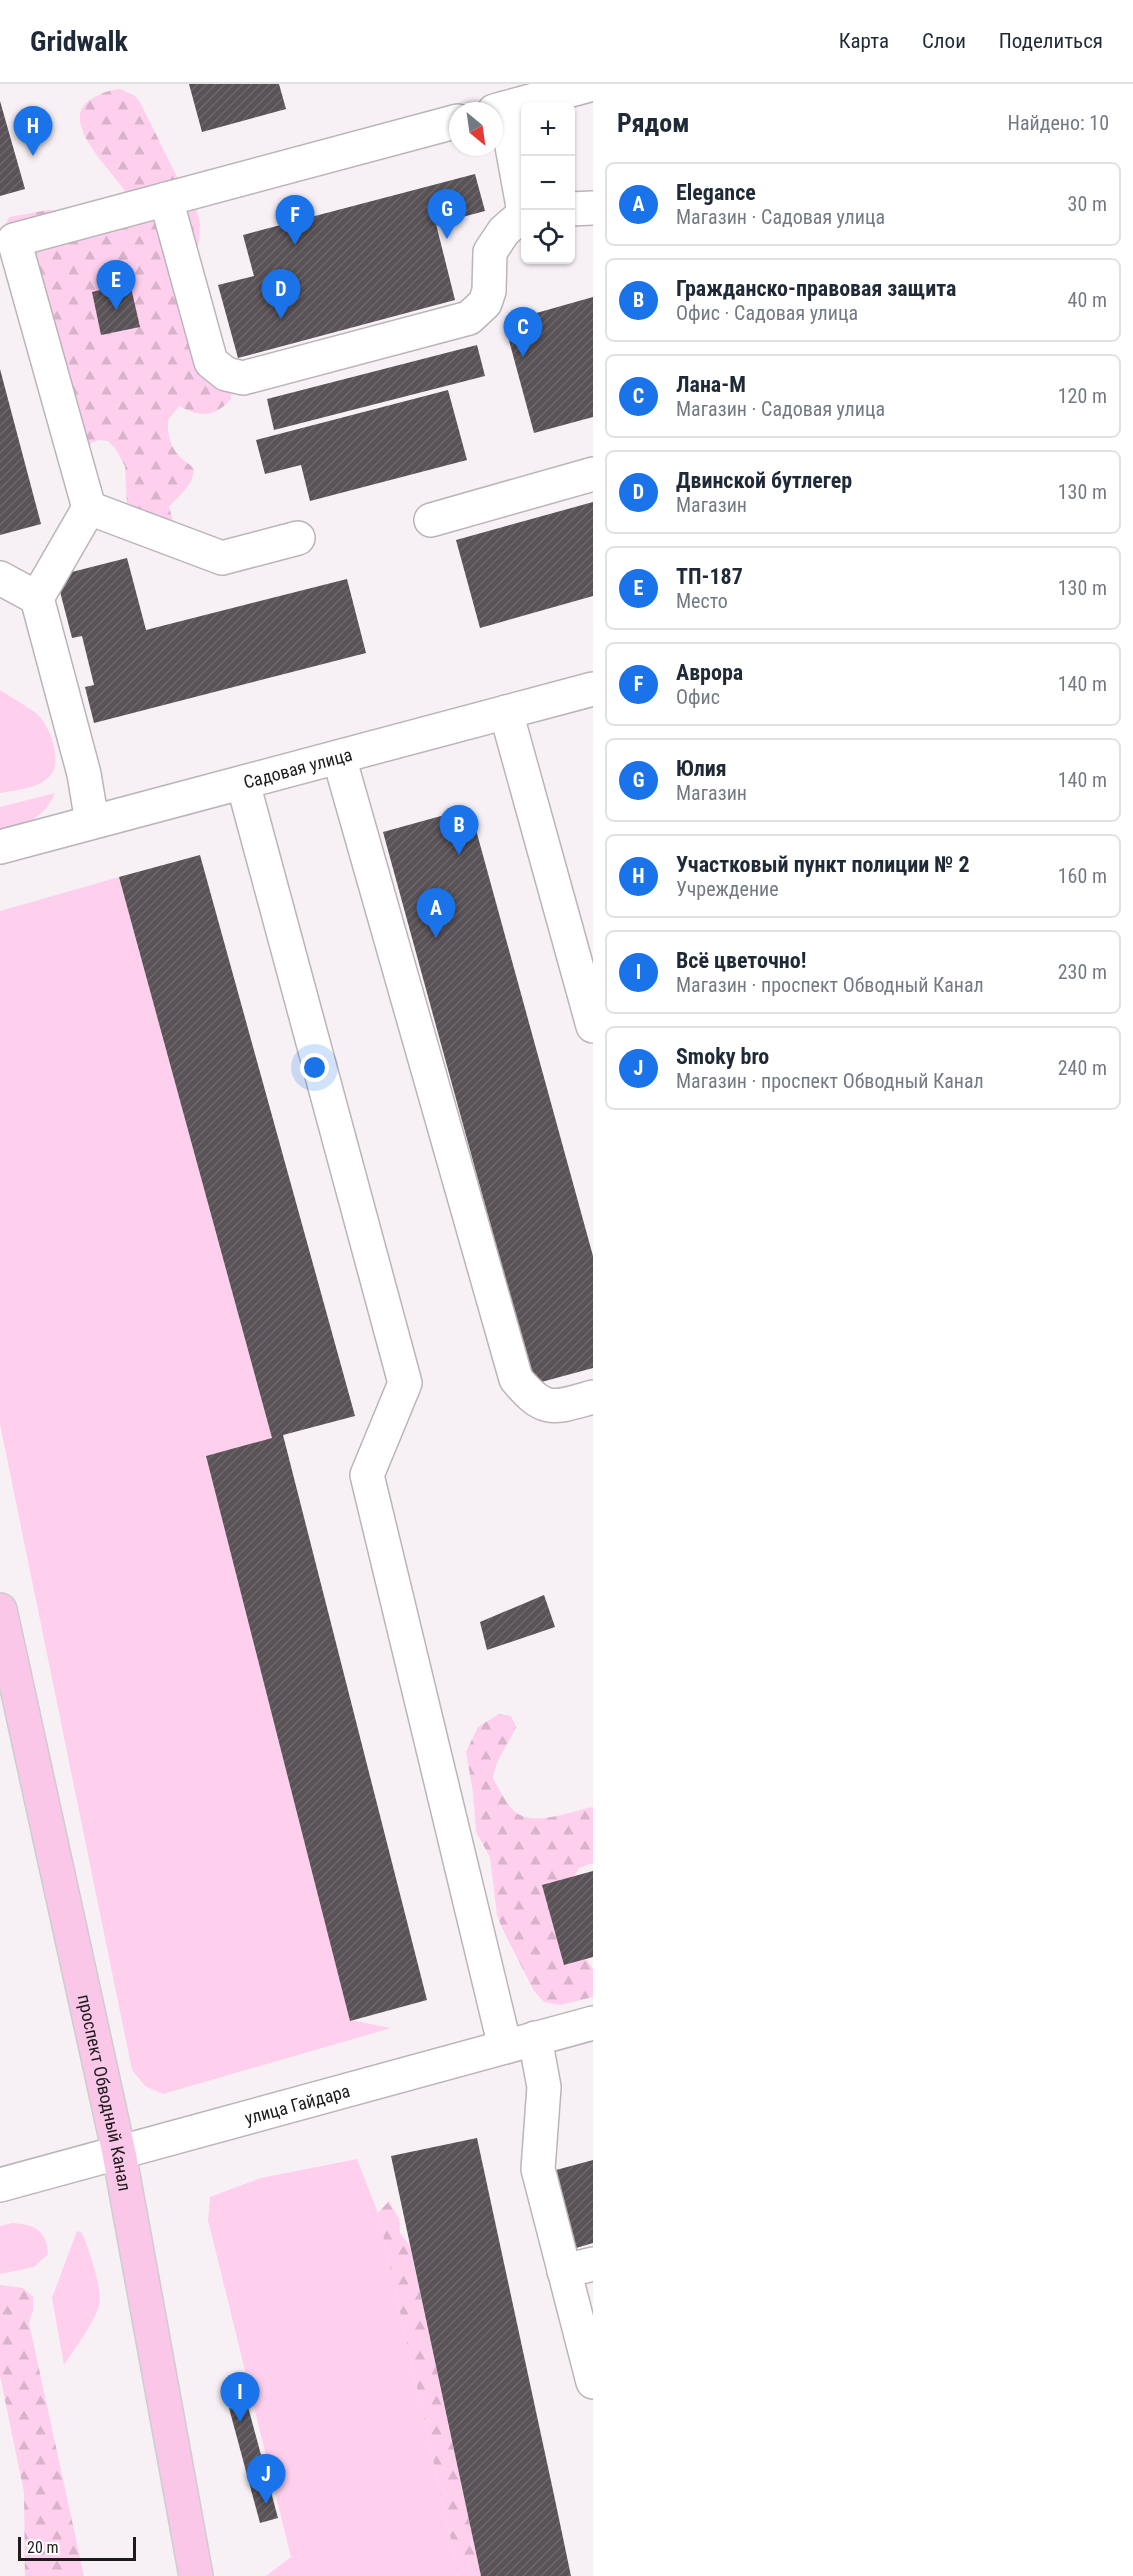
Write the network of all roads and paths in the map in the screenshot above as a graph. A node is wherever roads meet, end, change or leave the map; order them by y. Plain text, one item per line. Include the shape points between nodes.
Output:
1 (593, 84) edge
2 (503, 109) edge
3 (449, 123) edge
4 (503, 126) edge
5 (166, 199) junction
6 (593, 207) edge
7 (575, 209) edge
8 (524, 210) edge
9 (521, 216) edge
10 (593, 474) edge
11 (88, 508) junction
12 (432, 520) dead end
13 (298, 538) dead end
14 (0, 578) edge
15 (37, 598) junction
16 (593, 689) edge
17 (506, 712) junction
18 (339, 757) junction
19 (243, 783) junction
20 (92, 822) junction
21 (0, 847) edge
22 (593, 1026) edge
23 (593, 1397) edge
24 (0, 1610) edge
25 (593, 2023) edge
26 (520, 2043) junction
27 (119, 2153) junction
28 (0, 2185) edge
29 (579, 2267) edge
30 (593, 2382) edge
31 (196, 2576) edge

1 - 2 street
3 - 5 street
4 - 8 street
5 - 9 street via 211,362 226,374 243,378 469,318 485,303 489,291 490,252
5 - 11 street via 14,240
6 - 7 street
10 - 12 street
11 - 13 street via 222,558
11 - 15 street
14 - 15 street
15 - 20 street via 84,774
16 - 17 street, Садовая улица
17 - 18 street, Садовая улица
17 - 22 street
18 - 19 street, Садовая улица
18 - 23 street via 516,1379 531,1398 553,1408
19 - 20 street, Садовая улица
19 - 26 street via 405,1383 367,1475
20 - 21 street, Садовая улица
24 - 27 main road, проспект Обводный Канал
25 - 26 street, улица Гайдара
26 - 27 street, улица Гайдара
26 - 29 street via 544,2087 538,2169
27 - 28 street, улица Гайдара
27 - 31 main road, проспект Обводный Канал
29 - 30 street

